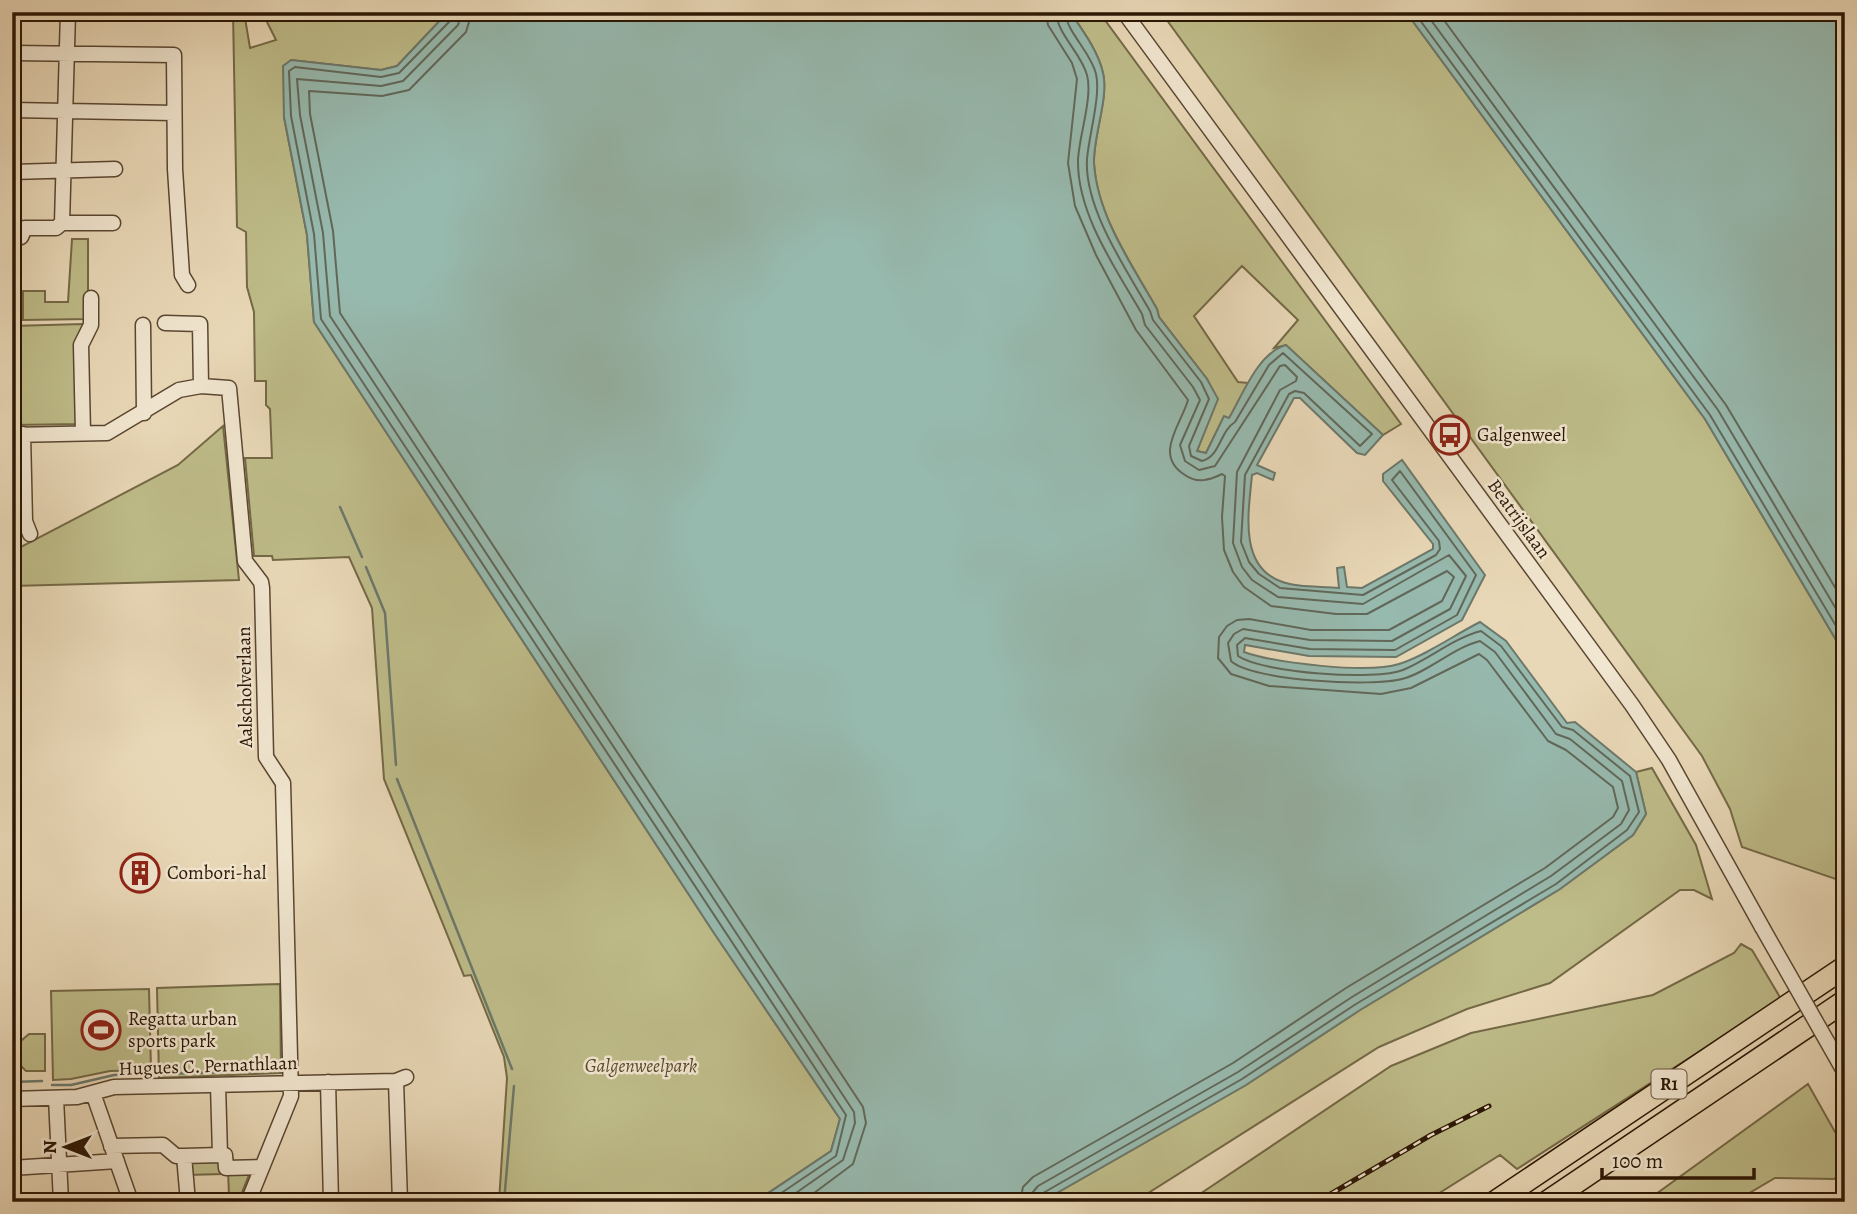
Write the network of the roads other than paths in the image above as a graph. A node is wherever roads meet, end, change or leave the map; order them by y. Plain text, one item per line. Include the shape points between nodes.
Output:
1 (68, 12) edge
2 (1124, 12) edge
3 (12, 53) edge
4 (67, 54) junction
5 (12, 110) edge
6 (65, 111) junction
7 (174, 113) junction
8 (115, 169) dead end
9 (63, 171) junction
10 (12, 172) edge
11 (62, 223) junction
12 (113, 223) dead end
13 (21, 237) dead end
14 (188, 285) dead end
15 (91, 298) dead end
16 (165, 323) dead end
17 (143, 324) dead end
18 (201, 386) junction
19 (144, 413) junction
20 (83, 433) junction
21 (18, 435) edge
22 (30, 534) dead end
23 (1845, 967) edge
24 (1845, 1001) edge
25 (1845, 1073) edge
26 (328, 1082) junction
27 (290, 1083) junction
28 (218, 1084) junction
29 (93, 1093) junction
30 (57, 1098) junction
31 (12, 1099) edge
32 (111, 1146) junction
33 (220, 1154) junction
34 (182, 1156) junction
35 (117, 1161) junction
36 (60, 1167) junction
37 (262, 1167) junction
38 (12, 1168) edge
39 (61, 1202) edge
40 (131, 1202) edge
41 (188, 1202) edge
42 (248, 1202) edge
43 (331, 1202) edge
44 (400, 1202) edge
45 (1495, 1202) edge
46 (1547, 1202) edge

1 - 4 street
2 - 25 street, Beatrijslaan, bridge via 1632,705 1669,760
3 - 4 street
4 - 6 street
4 - 7 street via 174,55
5 - 6 street
6 - 7 street
6 - 9 street
7 - 14 street via 182,275
8 - 9 street
9 - 10 street
9 - 11 street
11 - 12 street
11 - 13 street via 56,228 25,228
15 - 20 street via 91,325 81,345
16 - 18 street via 200,324
17 - 19 street
18 - 19 street via 179,390
18 - 27 street, Aalscholverlaan via 229,388 245,561 262,588 266,757 283,783
19 - 20 street via 107,433
20 - 21 street
21 - 22 street via 25,522
23 - 45 highway, R1
24 - 46 highway, R1
26 - 27 street, Hugues C. Pernathlaan
26 - 43 street
26 - 44 street, Hugues C. Pernathlaan via 401,1079
27 - 28 street, Hugues C. Pernathlaan
27 - 37 street, Aalscholverlaan via 290,1101
28 - 29 street, Hugues C. Pernathlaan via 114,1087
28 - 33 street
29 - 30 street, Hugues C. Pernathlaan
29 - 32 street
30 - 31 street, Hugues C. Pernathlaan
30 - 36 street
32 - 34 street via 163,1145
32 - 35 street
33 - 34 street
33 - 37 street via 225,1155 226,1168
34 - 41 street
35 - 36 street via 64,1163
35 - 40 street
36 - 38 street
36 - 39 street
37 - 42 street, Aalscholverlaan

